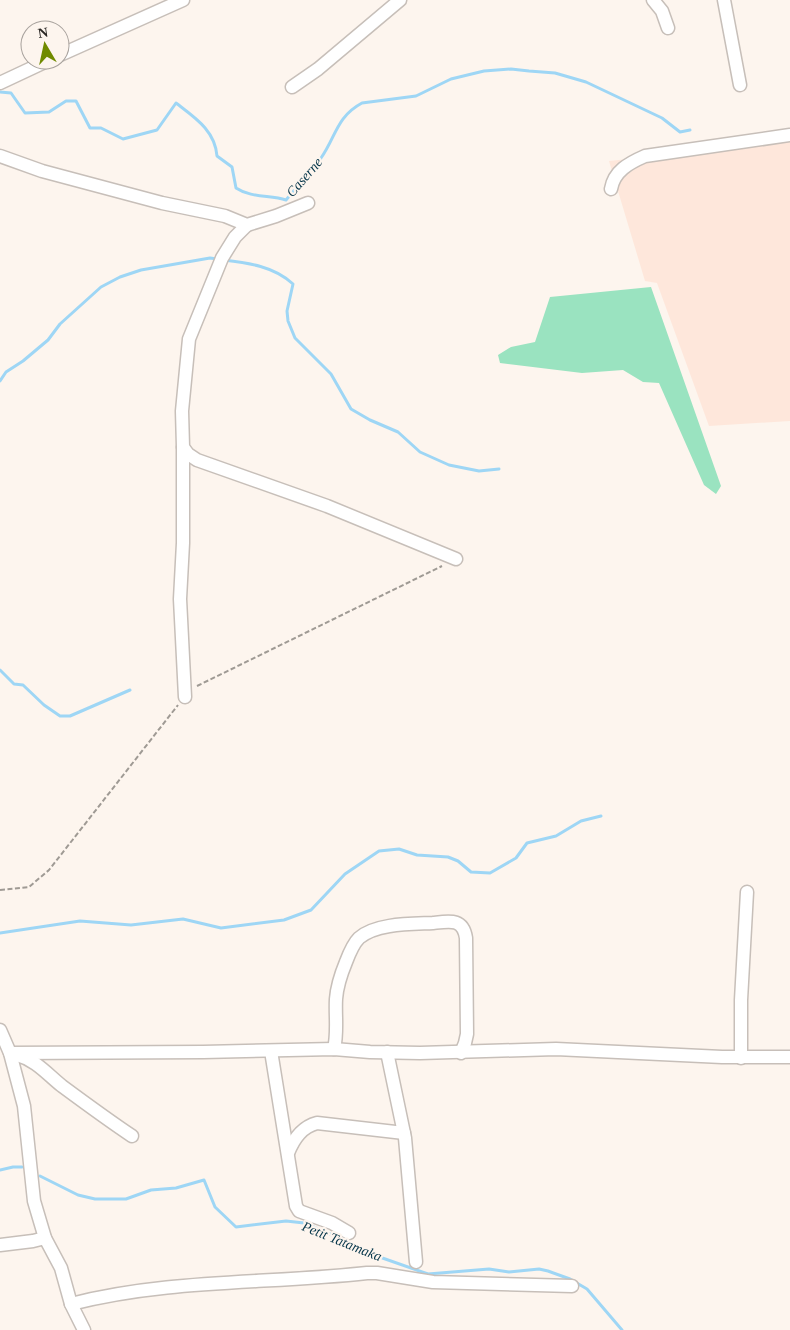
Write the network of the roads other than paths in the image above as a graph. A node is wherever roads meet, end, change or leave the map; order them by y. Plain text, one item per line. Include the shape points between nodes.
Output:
1 (183, 0) edge
2 (400, 0) edge
3 (653, 0) edge
4 (724, 0) edge
5 (668, 28) dead end
6 (70, 51) edge
7 (26, 70) edge
8 (0, 83) edge
9 (740, 85) dead end
10 (292, 87) dead end
11 (790, 135) edge
12 (0, 156) edge
13 (611, 189) dead end
14 (308, 203) dead end
15 (247, 225) junction
16 (183, 447) junction
17 (456, 559) road end
18 (184, 697) road end
19 (747, 892) dead end
20 (0, 1030) edge
21 (334, 1049) junction
22 (271, 1051) junction
23 (387, 1052) junction
24 (10, 1053) junction
25 (461, 1053) junction
26 (741, 1058) junction
27 (790, 1058) edge
28 (404, 1133) junction
29 (132, 1136) dead end
30 (288, 1152) junction
31 (349, 1233) dead end
32 (45, 1238) junction
33 (0, 1245) edge
34 (416, 1262) dead end
35 (572, 1286) dead end
36 (71, 1304) junction
37 (84, 1330) edge

1 - 6 street
2 - 10 street
3 - 5 street via 662,11
4 - 9 street
7 - 8 street
11 - 13 street via 645,156 627,164 613,179
12 - 15 street via 42,171 225,216
14 - 15 street
15 - 16 street via 222,258 189,340 182,411
16 - 17 street via 198,460 327,506
16 - 18 street via 180,599
19 - 26 street
20 - 24 street
21 - 22 street
21 - 23 street
21 - 25 street via 339,979 359,939 375,929 448,922 458,923 466,938 467,1034
22 - 24 street
22 - 30 street
23 - 25 street
23 - 28 street
24 - 29 street via 36,1063
24 - 32 street via 24,1106 34,1201
25 - 26 street via 556,1050
26 - 27 street
28 - 30 street via 318,1123 296,1136
28 - 34 street
30 - 31 street via 299,1211 332,1222
32 - 33 street
32 - 36 street via 61,1268
35 - 36 street via 433,1282 367,1273 176,1285
36 - 37 street

